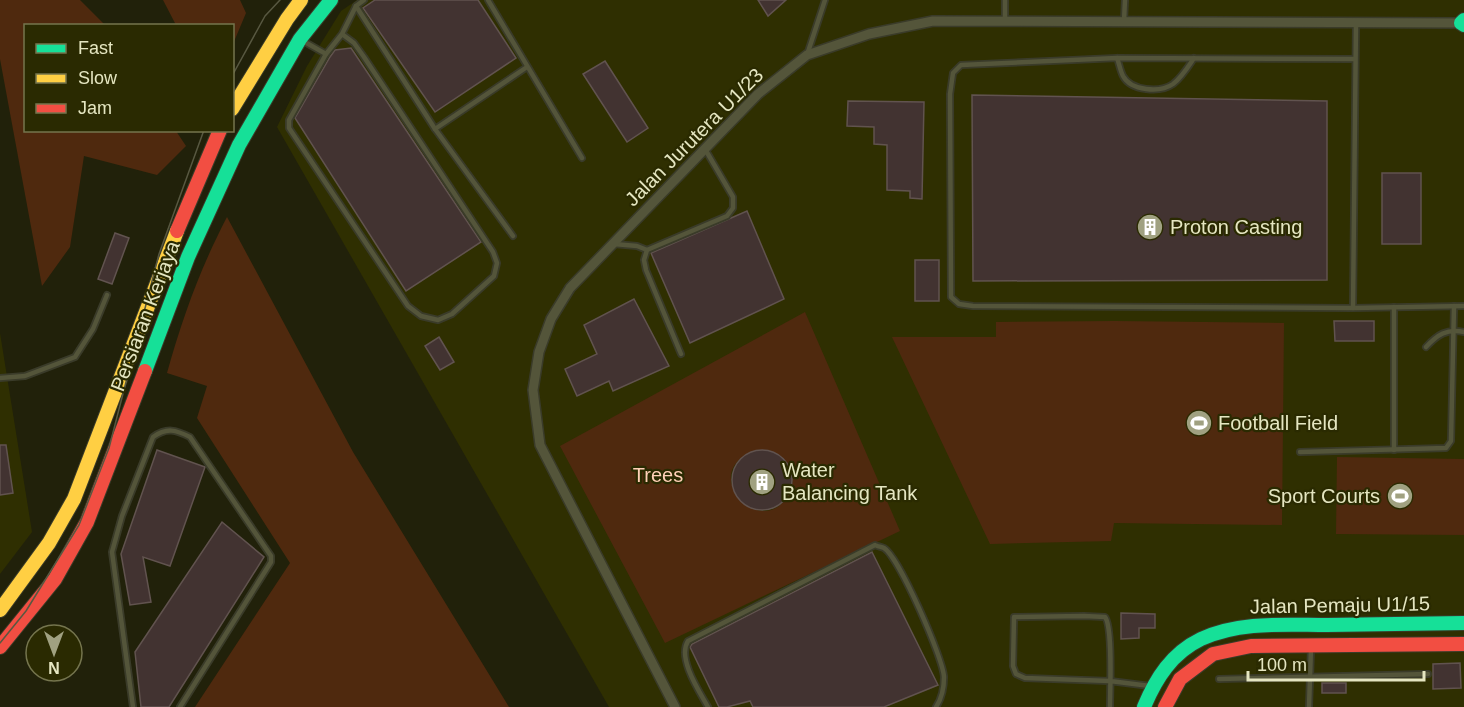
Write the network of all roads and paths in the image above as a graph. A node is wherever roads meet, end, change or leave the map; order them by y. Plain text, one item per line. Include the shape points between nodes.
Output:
1 (301, 0) edge
2 (331, 0) edge
3 (364, 0) edge
4 (488, 0) edge
5 (825, 0) edge
6 (1005, 0) edge
7 (1125, 0) edge
8 (356, 6) junction
9 (1005, 21) junction
10 (1124, 21) junction
11 (1356, 22) junction
12 (1463, 22) edge
13 (342, 33) junction
14 (300, 39) junction
15 (326, 54) junction
16 (807, 55) junction
17 (1117, 58) junction
18 (1194, 58) junction
19 (1354, 59) junction
20 (528, 67) junction
21 (234, 106) edge
22 (435, 129) junction
23 (219, 132) edge
24 (705, 148) junction
25 (582, 158) dead end
26 (513, 236) dead end
27 (613, 244) junction
28 (647, 250) junction
29 (107, 295) dead end
30 (1454, 306) junction
31 (1464, 306) edge
32 (1394, 307) junction
33 (1353, 308) junction
34 (1455, 330) junction
35 (1464, 332) edge
36 (1426, 347) dead end
37 (681, 354) dead end
38 (0, 378) edge
39 (1394, 450) junction
40 (1300, 452) dead end
41 (0, 610) edge
42 (1464, 612) edge
43 (1464, 622) edge
44 (1439, 623) junction
45 (1464, 644) edge
46 (1311, 645) junction
47 (0, 647) edge
48 (1428, 674) dead end
49 (1310, 677) junction
50 (1219, 679) dead end
51 (1110, 681) junction
52 (1153, 686) junction
53 (132, 707) edge
54 (180, 707) edge
55 (675, 707) edge
56 (708, 707) edge
57 (936, 707) edge
58 (1110, 707) edge
59 (1144, 707) edge
60 (1165, 707) edge
61 (1309, 707) edge

1 - 21 main road
2 - 14 main road, Persiaran Kerjaya
3 - 8 lane
4 - 20 lane
5 - 16 lane
6 - 9 lane
7 - 10 lane
8 - 13 lane
8 - 22 lane
9 - 10 street, Jalan Jurutera U1/23
9 - 16 street, Jalan Jurutera U1/23 via 933,21 869,33
10 - 11 street, Jalan Jurutera U1/23
11 - 12 street, Jalan Jurutera U1/23
11 - 19 lane
13 - 15 lane
13 - 15 lane via 364,57 494,252 494,276 452,314 438,320 421,316 408,306 289,128 289,120
14 - 15 lane
14 - 47 main road, Persiaran Kerjaya via 239,145 188,257 87,522 55,579
16 - 24 street, Jalan Jurutera U1/23 via 758,94
17 - 18 lane
17 - 18 lane via 1122,75 1143,89 1171,86
17 - 33 lane via 971,63 961,65 953,73 951,297 958,304 973,306
18 - 19 lane
19 - 33 lane
20 - 22 lane
20 - 25 lane
22 - 26 lane
23 - 41 main road, Persiaran Kerjaya via 170,248 74,499 49,543
24 - 27 street, Jalan Jurutera U1/23
24 - 28 lane via 733,197 733,208 727,216
27 - 28 lane
27 - 55 street, Jalan Jurutera U1/23 via 570,288 551,318 539,352 533,390 540,445
28 - 37 lane via 646,270
29 - 38 lane via 93,329 75,357 25,376
30 - 31 lane
30 - 32 lane
30 - 34 lane
32 - 33 lane
32 - 39 lane
34 - 35 lane
34 - 36 lane via 1435,337
34 - 39 lane via 1449,446
39 - 40 lane
42 - 44 main road
43 - 44 main road, Jalan Pemaju U1/15
44 - 52 main road, Jalan Pemaju U1/15 via 1241,626 1188,647 1167,665
45 - 46 main road, Jalan Pemaju U1/15
46 - 49 lane
46 - 60 main road, Jalan Pemaju U1/15 via 1251,646 1213,654 1180,679
48 - 49 lane
49 - 50 lane
49 - 61 lane
51 - 51 lane via 1025,678 1016,674 1014,617 1105,617 1109,627
51 - 52 lane
51 - 58 lane
52 - 59 main road, Jalan Pemaju U1/15
53 - 54 lane via 112,552 153,437 172,429 190,437 272,562
56 - 57 lane via 685,660 684,647 688,641 875,545 890,555 914,598 935,649 944,676 942,699

